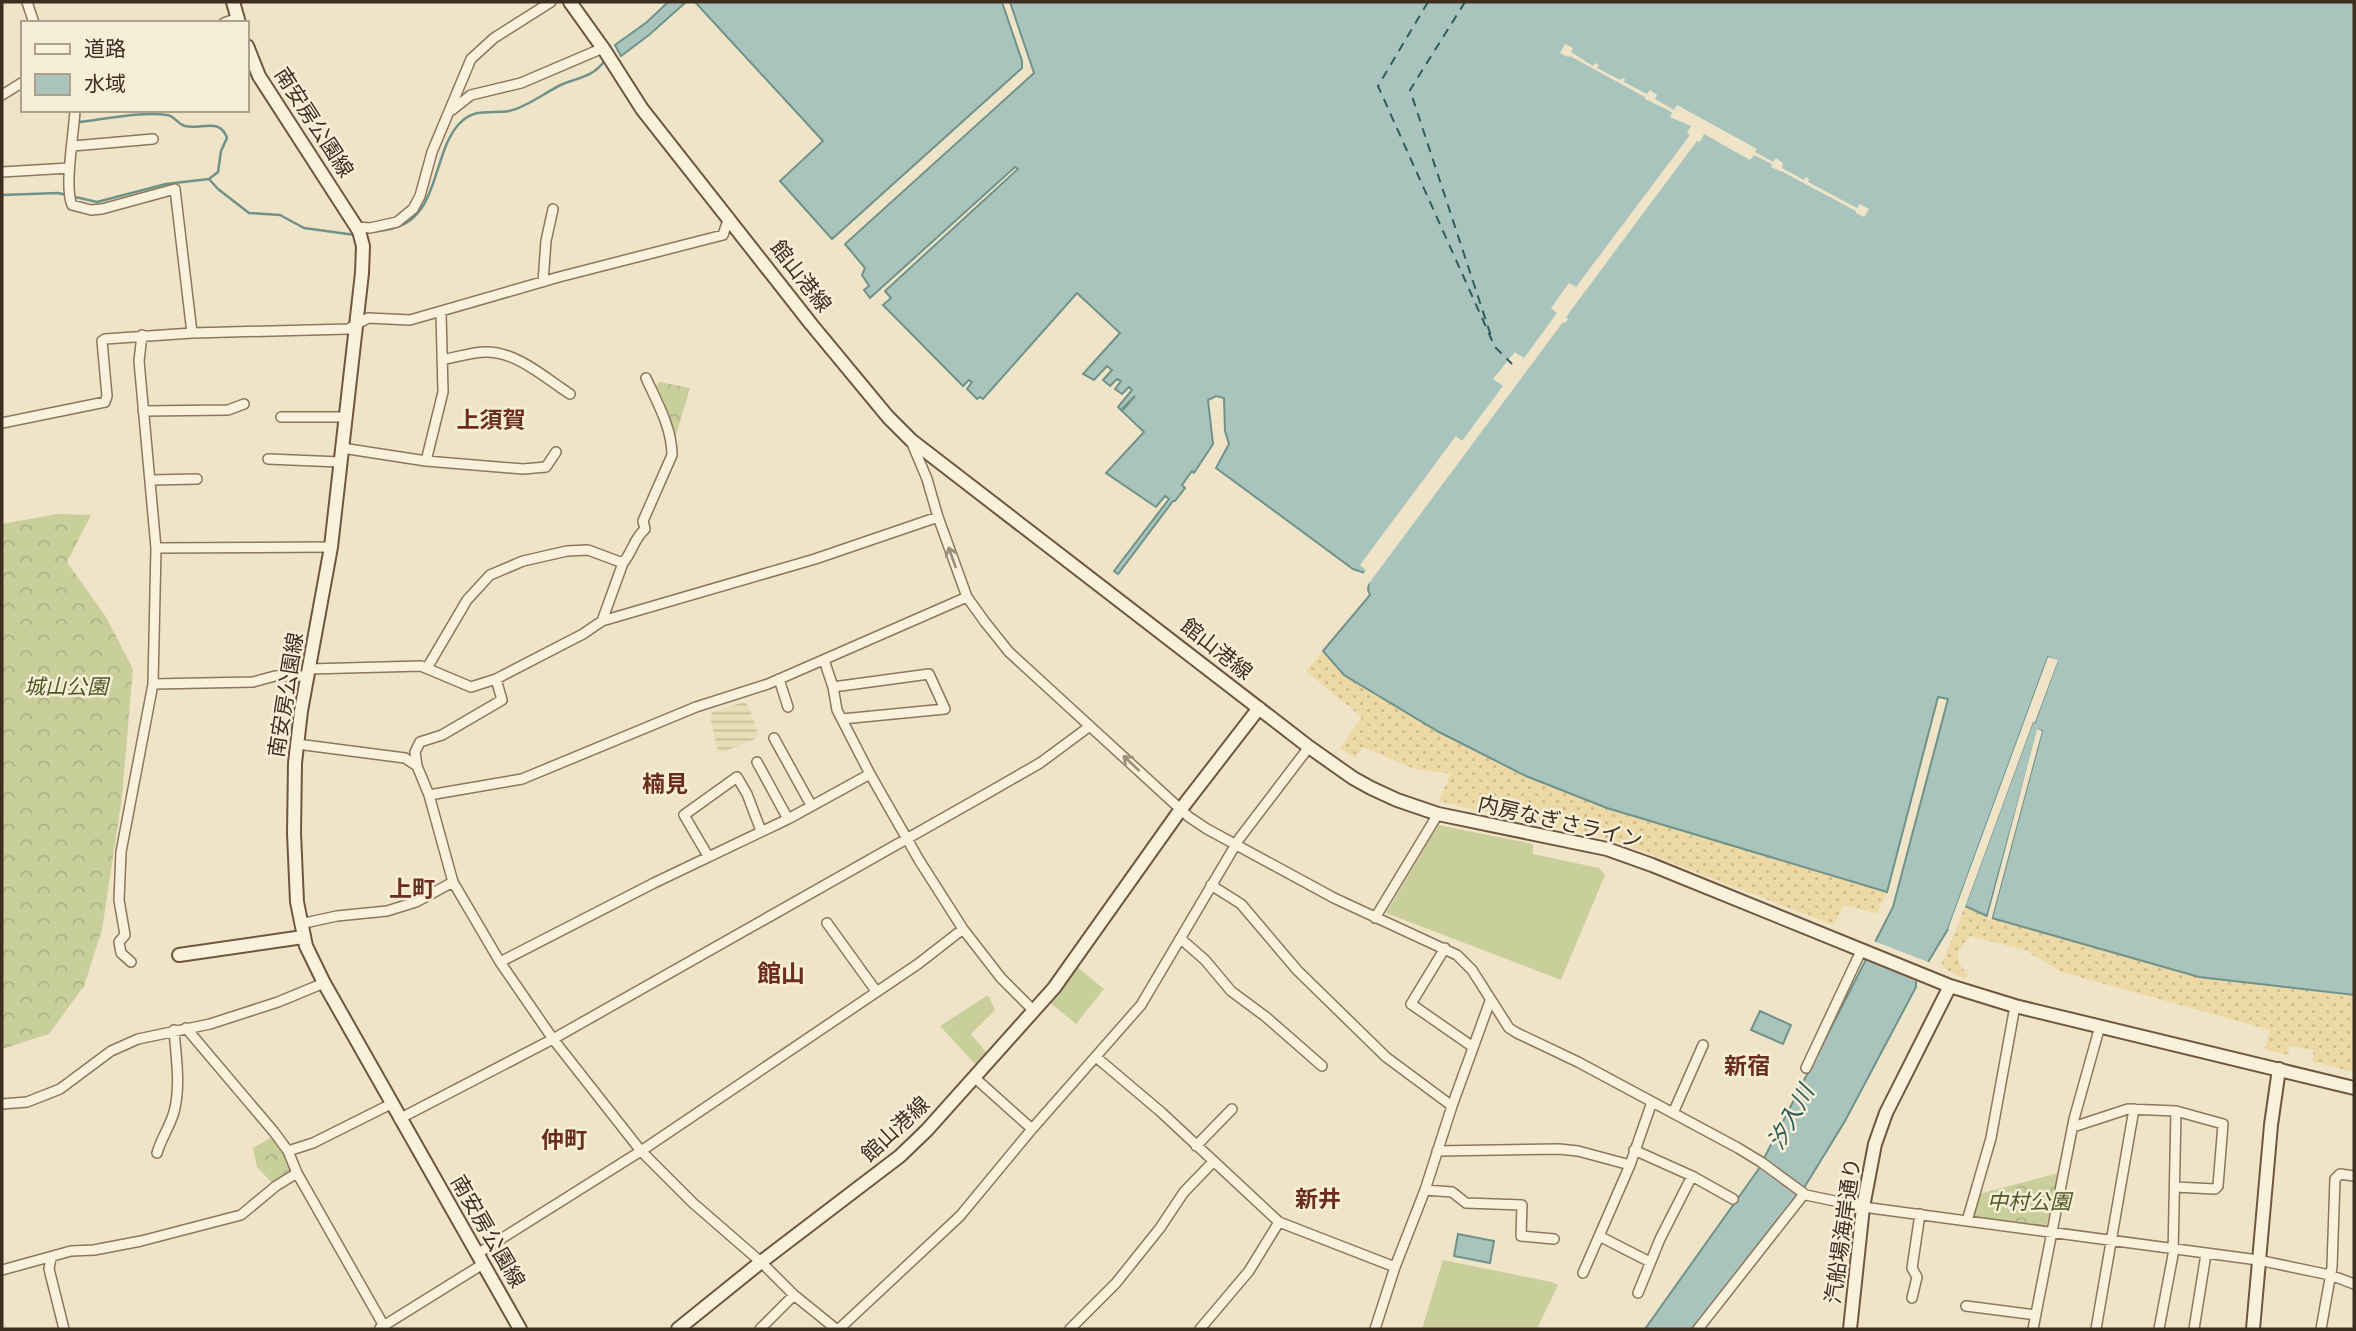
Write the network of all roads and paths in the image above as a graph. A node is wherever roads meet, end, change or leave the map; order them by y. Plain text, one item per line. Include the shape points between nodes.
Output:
1 (27, 2) edge
2 (233, 2) edge
3 (551, 2) edge
4 (570, 2) edge
5 (239, 20) edge
6 (33, 21) edge
7 (248, 48) edge
8 (604, 50) junction
9 (21, 83) edge
10 (2, 95) edge
11 (450, 111) junction
12 (75, 112) edge
13 (153, 139) dead end
14 (73, 146) junction
15 (69, 168) junction
16 (2, 172) edge
17 (553, 209) dead end
18 (729, 217) junction
19 (359, 232) junction
20 (543, 282) junction
21 (442, 312) junction
22 (355, 327) junction
23 (192, 333) junction
24 (142, 335) junction
25 (442, 360) junction
26 (646, 378) dead end
27 (570, 394) dead end
28 (244, 404) dead end
29 (143, 411) junction
30 (281, 417) dead end
31 (346, 417) junction
32 (2, 424) edge
33 (911, 440) junction
34 (342, 448) junction
35 (556, 452) dead end
36 (268, 458) dead end
37 (426, 461) junction
38 (340, 462) junction
39 (197, 479) dead end
40 (151, 480) junction
41 (938, 517) junction
42 (331, 547) junction
43 (156, 548) junction
44 (623, 563) junction
45 (967, 597) junction
46 (602, 621) junction
47 (824, 660) junction
48 (427, 668) junction
49 (309, 673) junction
50 (496, 679) junction
51 (779, 679) junction
52 (153, 684) junction
53 (833, 687) junction
54 (788, 707) dead end
55 (1259, 708) junction
56 (842, 719) junction
57 (1090, 726) junction
58 (774, 738) dead end
59 (297, 744) junction
60 (1309, 747) junction
61 (757, 762) dead end
62 (417, 766) junction
63 (870, 774) junction
64 (429, 795) junction
65 (811, 805) junction
66 (1181, 809) junction
67 (1438, 814) junction
68 (788, 819) junction
69 (761, 831) junction
70 (907, 838) junction
71 (1237, 847) junction
72 (708, 856) junction
73 (453, 882) junction
74 (1211, 885) junction
75 (1375, 918) junction
76 (827, 923) dead end
77 (963, 929) junction
78 (301, 931) junction
79 (1181, 939) junction
80 (1445, 948) junction
81 (1864, 952) junction
82 (180, 955) dead end
83 (131, 962) dead end
84 (500, 962) junction
85 (324, 983) junction
86 (1950, 986) junction
87 (876, 991) junction
88 (1490, 1001) junction
89 (2015, 1006) junction
90 (1034, 1011) junction
91 (2100, 1027) junction
92 (187, 1028) junction
93 (174, 1030) junction
94 (553, 1039) junction
95 (1703, 1045) dead end
96 (1473, 1047) junction
97 (1096, 1057) junction
98 (1322, 1066) dead end
99 (1806, 1068) dead end
100 (2279, 1069) junction
101 (975, 1078) junction
102 (2354, 1088) edge
103 (1652, 1102) junction
104 (2, 1104) edge
105 (391, 1104) junction
106 (1452, 1106) junction
107 (1232, 1109) dead end
108 (2134, 1109) junction
109 (2176, 1111) junction
110 (1673, 1113) junction
111 (399, 1119) junction
112 (2073, 1127) junction
113 (1032, 1129) junction
114 (1196, 1146) junction
115 (641, 1150) junction
116 (1634, 1150) junction
117 (288, 1151) junction
118 (1437, 1151) junction
119 (157, 1153) dead end
120 (1213, 1162) junction
121 (1630, 1165) junction
122 (297, 1173) junction
123 (2354, 1176) edge
124 (1692, 1177) junction
125 (2175, 1187) junction
126 (1425, 1190) junction
127 (1803, 1193) junction
128 (1733, 1199) dead end
129 (1863, 1207) junction
130 (1920, 1214) junction
131 (1967, 1221) junction
132 (1279, 1222) junction
133 (2051, 1232) junction
134 (1599, 1236) junction
135 (1554, 1239) dead end
136 (2111, 1240) junction
137 (2173, 1248) junction
138 (2206, 1254) junction
139 (51, 1258) junction
140 (480, 1259) junction
141 (2258, 1260) junction
142 (761, 1262) junction
143 (1650, 1262) junction
144 (1395, 1267) junction
145 (2, 1270) edge
146 (1583, 1273) dead end
147 (2330, 1275) junction
148 (2354, 1284) edge
149 (1638, 1293) dead end
150 (794, 1295) junction
151 (1912, 1298) dead end
152 (1966, 1306) dead end
153 (2036, 1315) junction
154 (381, 1328) edge
155 (64, 1329) edge
156 (520, 1329) edge
157 (678, 1329) edge
158 (760, 1329) edge
159 (837, 1329) edge
160 (1070, 1329) edge
161 (1200, 1329) edge
162 (1375, 1329) edge
163 (1698, 1329) edge
164 (1850, 1329) edge
165 (2033, 1329) edge
166 (2096, 1329) edge
167 (2159, 1329) edge
168 (2194, 1329) edge
169 (2253, 1329) edge
170 (2321, 1329) edge

1 - 6 street
2 - 5 main road
3 - 11 street via 494,38 471,59
4 - 8 main road, 館山港線
7 - 19 main road, 南安房公園線 via 259,76
8 - 11 street via 521,83 471,95
8 - 18 main road, 館山港線 via 642,109
9 - 10 street
11 - 19 street via 413,209 397,222
12 - 14 street
13 - 14 street
14 - 15 street
15 - 16 street
15 - 23 street via 72,205 91,210 175,189
17 - 20 street
18 - 20 street via 723,235
18 - 33 main road, 館山港線 via 820,335
19 - 22 main road, 南安房公園線 via 362,273
20 - 21 street
21 - 22 street via 410,320 368,318
21 - 25 street
22 - 23 street
22 - 31 main road, 南安房公園線
23 - 24 street
24 - 29 street
24 - 32 street via 102,341 105,402
25 - 27 street via 499,354 516,359
25 - 37 street via 443,392
26 - 44 street via 664,419 672,455 643,521 645,529
28 - 29 street via 228,410
29 - 40 street
30 - 31 street
31 - 34 main road, 南安房公園線
33 - 41 street
33 - 55 main road, 館山港線
34 - 37 street
34 - 38 main road, 南安房公園線
35 - 37 street via 546,467 539,469
36 - 38 street
38 - 42 main road, 南安房公園線
39 - 40 street
40 - 43 street
45 -> 41 street
41 - 46 street via 815,559
42 - 43 street
42 - 49 main road, 南安房公園線
43 - 52 street
44 - 46 street
44 - 48 street via 588,550 568,551 523,561 490,575 467,600
45 - 47 street
45 - 57 street via 1009,652
46 - 50 street
47 - 51 street
47 - 53 street
48 - 49 street
48 - 50 street via 471,687
49 - 52 street via 253,682
49 - 59 main road, 南安房公園線
50 - 62 street via 502,700 420,742 415,752
51 - 54 street
51 - 64 street via 684,711 522,779
52 - 83 street via 121,852 119,900 125,934 119,942 121,953
53 - 56 street
53 - 56 street via 929,674 945,709
55 - 60 main road, 内房なぎさライン
55 - 66 main road, 館山港線
56 - 63 street
66 -> 57 street
57 - 70 street via 1040,763
58 - 65 street
59 - 62 street via 405,758
59 - 78 main road, 南安房公園線 via 294,832
60 - 67 main road, 内房なぎさライン via 1371,788
60 - 71 street
61 - 68 street
62 - 64 street
63 - 65 street
63 - 70 street
64 - 73 street
65 - 68 street
66 - 71 street
66 - 90 main road, 館山港線
67 - 75 street
67 - 81 main road, 内房なぎさライン via 1607,849
68 - 69 street
69 - 72 street
69 - 72 street via 737,777 684,815
70 - 77 street
70 - 94 street
71 - 74 street
71 - 75 street
72 - 84 street
73 - 78 street via 416,902 337,916
73 - 84 street
74 - 79 street
74 - 106 street via 1241,904 1297,970 1386,1057
75 - 80 street
76 - 87 street
77 - 87 street
77 - 90 street
78 - 82 main road
78 - 85 main road, 南安房公園線
79 - 97 street via 1141,1006
79 - 98 street via 1231,991
80 - 88 street via 1463,960
80 - 96 street via 1411,1004
81 - 86 main road, 内房なぎさライン
81 - 99 street
84 - 94 street
85 - 92 street via 278,1002
85 - 105 main road, 南安房公園線
86 - 89 main road, 内房なぎさライン
86 - 129 main road, 汽船場海岸通り via 1886,1113
87 - 115 street
88 - 96 street
88 - 103 street via 1509,1028
89 - 91 main road, 内房なぎさライン
89 - 131 street via 1991,1138
90 - 101 main road, 館山港線
91 - 100 main road, 内房なぎさライン
91 - 112 street
92 - 93 street
92 - 117 street
93 - 104 street via 111,1051 60,1089 27,1102
93 - 119 street via 177,1096
94 - 111 street
94 - 115 street
95 - 110 street
96 - 106 street
97 - 113 street
97 - 114 street
100 - 102 main road, 内房なぎさライン
100 - 141 main road
101 - 113 street
101 - 142 main road, 館山港線 via 900,1156
103 - 110 street
103 - 116 street
105 - 111 main road, 南安房公園線
105 - 117 street
106 - 118 street
107 - 114 street
108 - 109 street
108 - 112 street
108 - 136 street
109 - 125 street
109 - 125 street via 2223,1124 2218,1186
110 - 127 street via 1762,1162
111 - 140 main road, 南安房公園線
112 - 133 street
113 - 159 street via 960,1216
114 - 120 street
115 - 140 street
115 - 142 street
116 - 121 street
116 - 124 street
117 - 122 street
118 - 121 street via 1559,1149
118 - 126 street
120 - 132 street
120 - 160 street via 1184,1192 1116,1283
121 - 134 street
122 - 139 street via 240,1215
122 - 154 street
123 - 147 street via 2340,1174 2336,1179
124 - 128 street
124 - 143 street
125 - 137 street
126 - 135 street via 1452,1192 1466,1203 1522,1205 1521,1236
126 - 144 street
127 - 129 street
127 - 163 street
129 - 130 street
129 - 164 main road, 汽船場海岸通り
130 - 131 street
130 - 151 street
131 - 133 street
132 - 144 street
132 - 161 street via 1249,1271
133 - 136 street
133 - 153 street
134 - 143 street
134 - 146 street
136 - 137 street
136 - 166 street
137 - 138 street
137 - 167 street
138 - 141 street
138 - 168 street
139 - 145 street
139 - 155 street via 49,1269
140 - 154 street
140 - 156 main road, 南安房公園線
141 - 147 street
141 - 169 main road
142 - 150 street
142 - 157 main road, 館山港線
143 - 149 street
144 - 162 street
147 - 148 street
147 - 170 street
150 - 158 street
150 - 159 street
152 - 153 street
153 - 165 street

